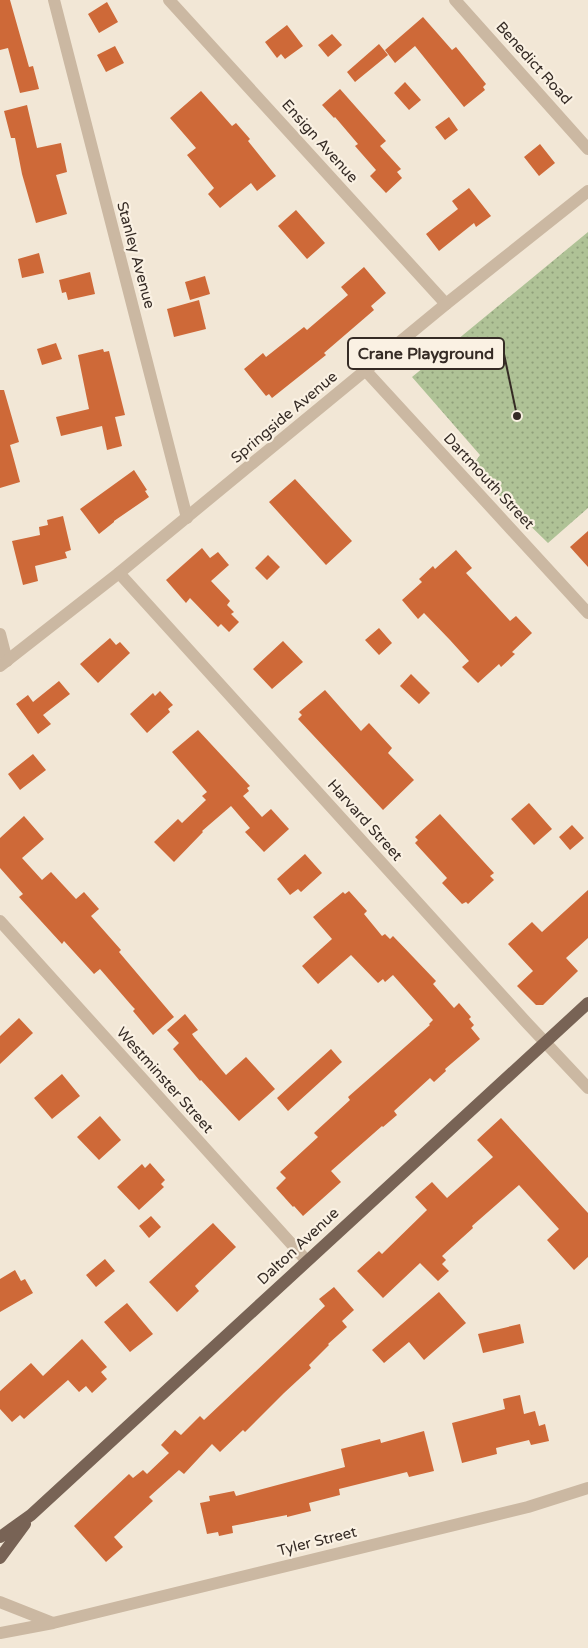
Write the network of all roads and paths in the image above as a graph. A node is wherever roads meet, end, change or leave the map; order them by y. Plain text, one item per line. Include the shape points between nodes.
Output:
1 (54, 0) edge
2 (169, 0) edge
3 (456, 0) edge
4 (588, 148) edge
5 (588, 191) edge
6 (446, 304) junction
7 (366, 370) junction
8 (187, 518) junction
9 (119, 573) junction
10 (588, 613) edge
11 (0, 634) edge
12 (4, 664) edge
13 (0, 920) edge
14 (588, 1003) edge
15 (544, 1042) junction
16 (588, 1088) edge
17 (306, 1260) junction
18 (588, 1488) edge
19 (31, 1515) junction
20 (0, 1537) edge
21 (0, 1558) edge
22 (0, 1602) edge
23 (53, 1623) junction
24 (0, 1633) edge

1 - 8 street, Stanley Avenue
2 - 6 street, Ensign Avenue
3 - 4 street, Benedict Road
5 - 6 street, Springside Avenue
6 - 7 street, Springside Avenue
7 - 8 street, Springside Avenue
7 - 10 street, Dartmouth Street
8 - 9 street, Springside Avenue
9 - 12 street, Springside Avenue
9 - 15 street, Harvard Street
11 - 12 street
13 - 17 street, Westminster Street
14 - 15 main road, Dalton Avenue
15 - 16 street, Harvard Street
15 - 17 main road, Dalton Avenue
17 - 19 main road, Dalton Avenue
18 - 23 street, Tyler Street via 528,1506
19 - 20 main road, Dalton Avenue
19 - 21 main road, Dalton Avenue
22 - 23 street
23 - 24 street, Tyler Street

